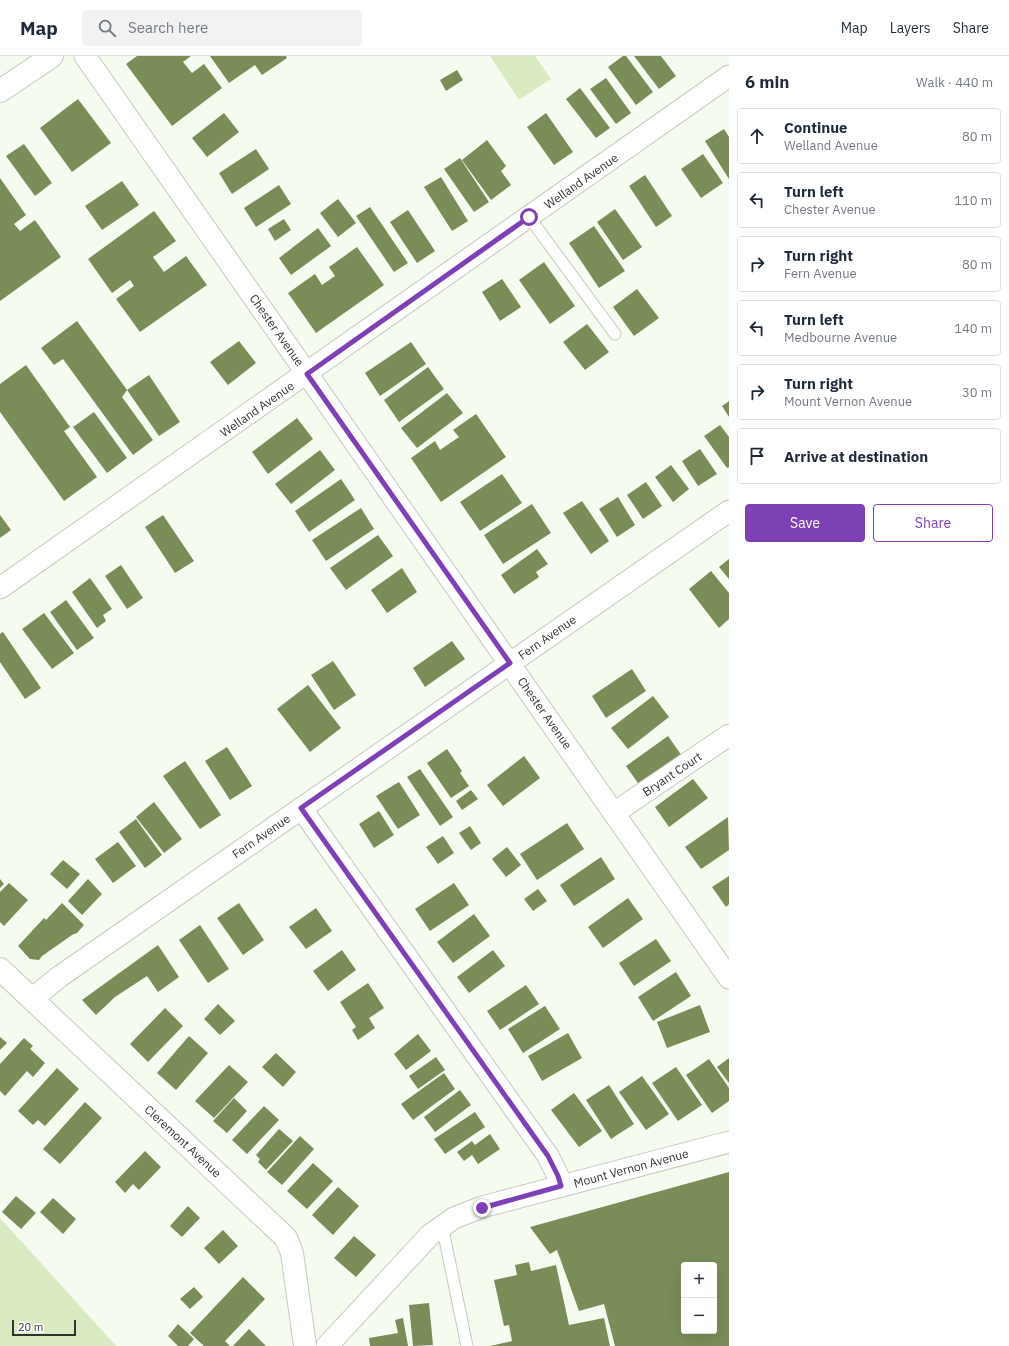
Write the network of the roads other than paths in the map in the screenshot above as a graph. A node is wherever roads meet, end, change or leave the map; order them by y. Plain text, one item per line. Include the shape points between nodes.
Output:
1 (52, 56) edge
2 (85, 56) edge
3 (729, 76) edge
4 (0, 92) edge
5 (529, 217) junction
6 (615, 334) dead end
7 (307, 374) junction
8 (729, 511) edge
9 (0, 588) edge
10 (510, 663) junction
11 (729, 735) edge
12 (301, 808) junction
13 (614, 813) junction
14 (0, 969) edge
15 (729, 978) edge
16 (32, 999) junction
17 (729, 1142) edge
18 (561, 1186) junction
19 (442, 1226) junction
20 (304, 1346) edge
21 (327, 1346) edge
22 (468, 1346) edge

1 - 4 main road
2 - 7 street, Chester Avenue
3 - 5 street, Welland Avenue
5 - 6 lane
5 - 7 street, Welland Avenue
7 - 9 street, Welland Avenue
7 - 10 street, Chester Avenue
8 - 10 street, Fern Avenue
10 - 12 street, Fern Avenue
10 - 13 street, Chester Avenue
11 - 13 street, Bryant Court
12 - 16 street, Fern Avenue via 59,977
12 - 18 street via 548,1156
13 - 15 street, Chester Avenue
14 - 16 main road, Cleremont Avenue
16 - 20 main road, Cleremont Avenue via 286,1238 292,1253
17 - 18 street, Mount Vernon Avenue
18 - 19 street, Mount Vernon Avenue via 482,1208 454,1218
19 - 21 street, Mount Vernon Avenue via 418,1247
19 - 22 lane

